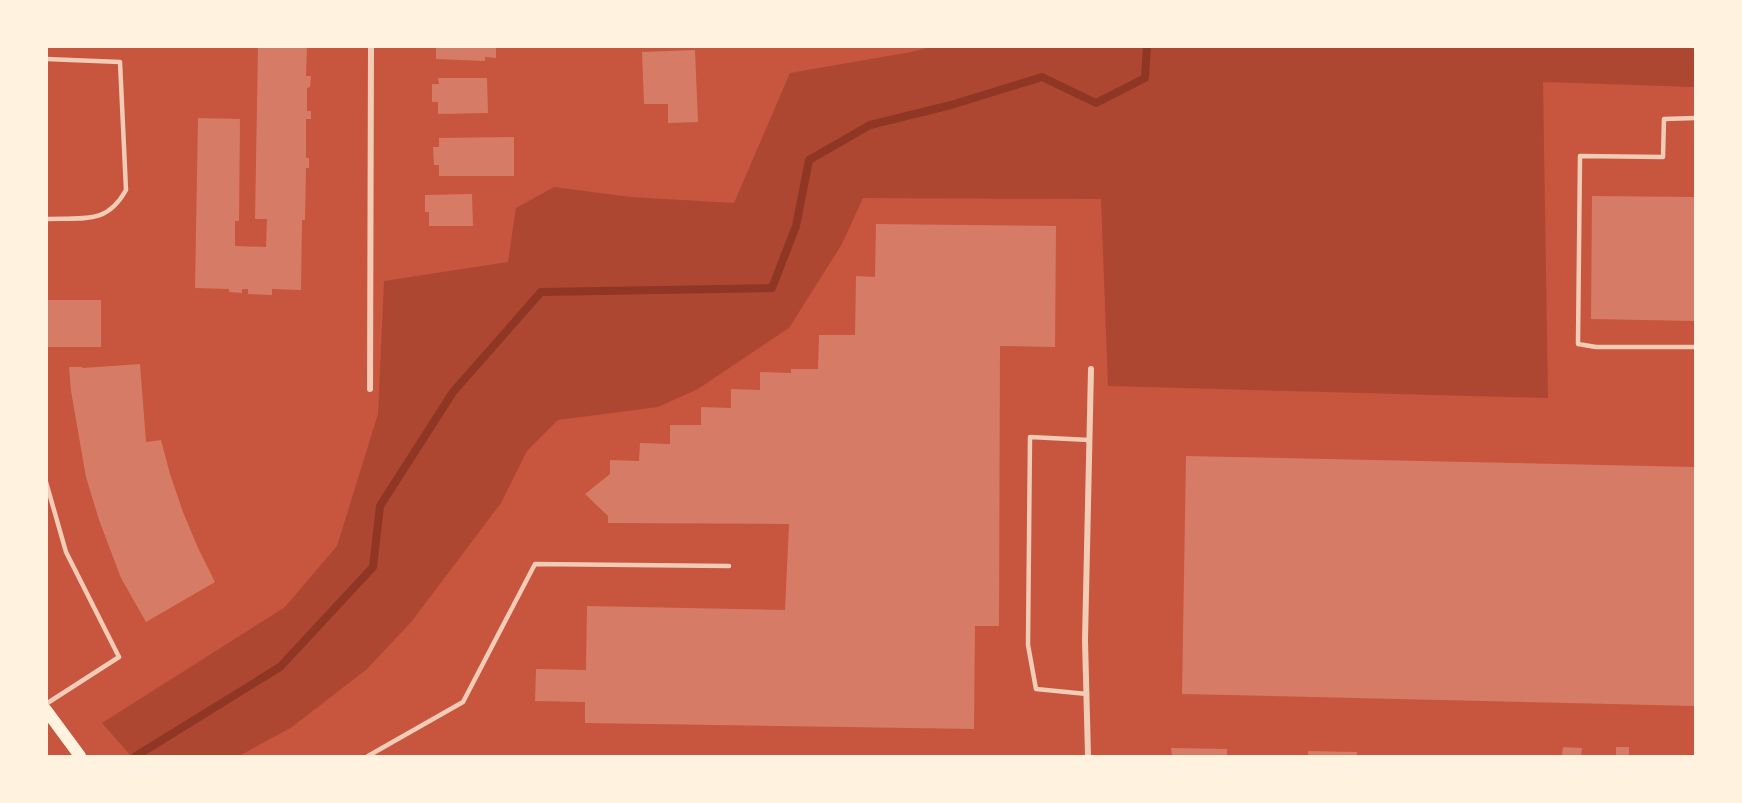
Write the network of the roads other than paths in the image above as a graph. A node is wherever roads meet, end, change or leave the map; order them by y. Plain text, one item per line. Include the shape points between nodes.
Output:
1 (371, 46) edge
2 (46, 59) edge
3 (1695, 118) edge
4 (46, 219) edge
5 (1695, 347) edge
6 (1091, 369) dead end
7 (370, 389) dead end
8 (1089, 440) junction
9 (46, 482) edge
10 (729, 566) dead end
11 (1087, 694) junction
12 (46, 704) edge
13 (46, 710) edge
14 (80, 756) edge
15 (368, 756) edge
16 (1088, 756) edge

1 - 7 street
2 - 4 lane via 120,62 126,190 117,205 100,217
3 - 5 lane via 1664,119 1663,157 1580,156 1578,344
6 - 8 street
8 - 11 street
8 - 11 lane via 1030,437 1028,645 1036,689
9 - 12 lane via 66,552 119,657
10 - 15 lane via 535,564 463,702
11 - 16 street
13 - 14 main road

